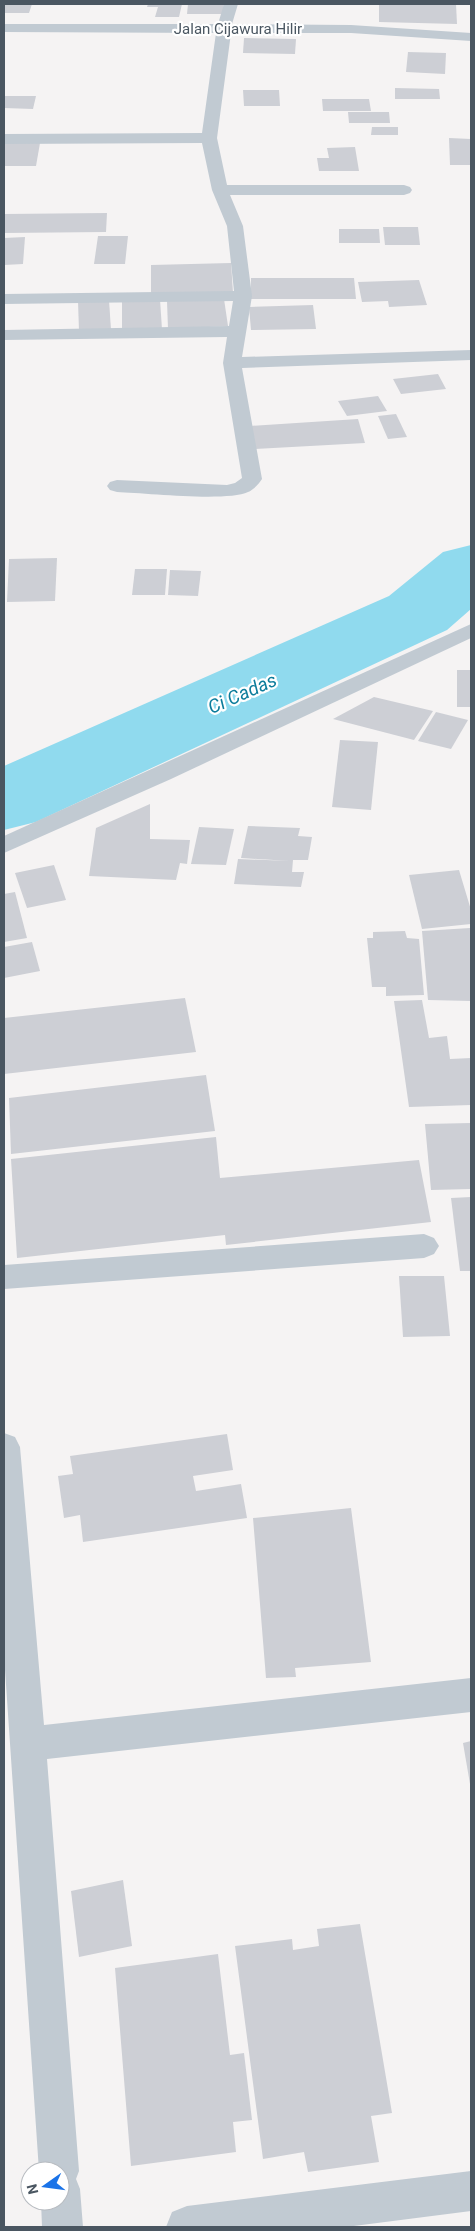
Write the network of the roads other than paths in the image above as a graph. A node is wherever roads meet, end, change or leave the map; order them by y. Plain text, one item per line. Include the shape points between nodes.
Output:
1 (231, 4) edge
2 (4, 28) edge
3 (224, 29) junction
4 (471, 37) edge
5 (209, 138) junction
6 (4, 139) edge
7 (220, 190) junction
8 (404, 190) dead end
9 (243, 296) junction
10 (4, 299) edge
11 (238, 331) junction
12 (4, 335) edge
13 (471, 355) edge
14 (232, 363) junction
15 (117, 486) dead end
16 (471, 630) edge
17 (4, 845) edge
18 (424, 1246) dead end
19 (4, 1277) edge
20 (4, 1447) edge
21 (471, 1695) edge
22 (28, 1744) junction
23 (58, 2161) edge
24 (471, 2191) edge
25 (62, 2211) edge
26 (63, 2227) edge
27 (187, 2227) edge

1 - 3 street
2 - 3 street, Jalan Cijawura Hilir
3 - 4 street, Jalan Cijawura Hilir via 351,29
3 - 5 street
5 - 6 street
5 - 7 street
7 - 8 street
7 - 9 street via 235,226
9 - 10 street
9 - 11 street
11 - 12 street
11 - 14 street
13 - 14 street
14 - 15 street via 252,479 242,488 227,491
16 - 17 street
18 - 19 street
20 - 22 street
21 - 22 street
22 - 23 street
24 - 27 street
25 - 26 street

